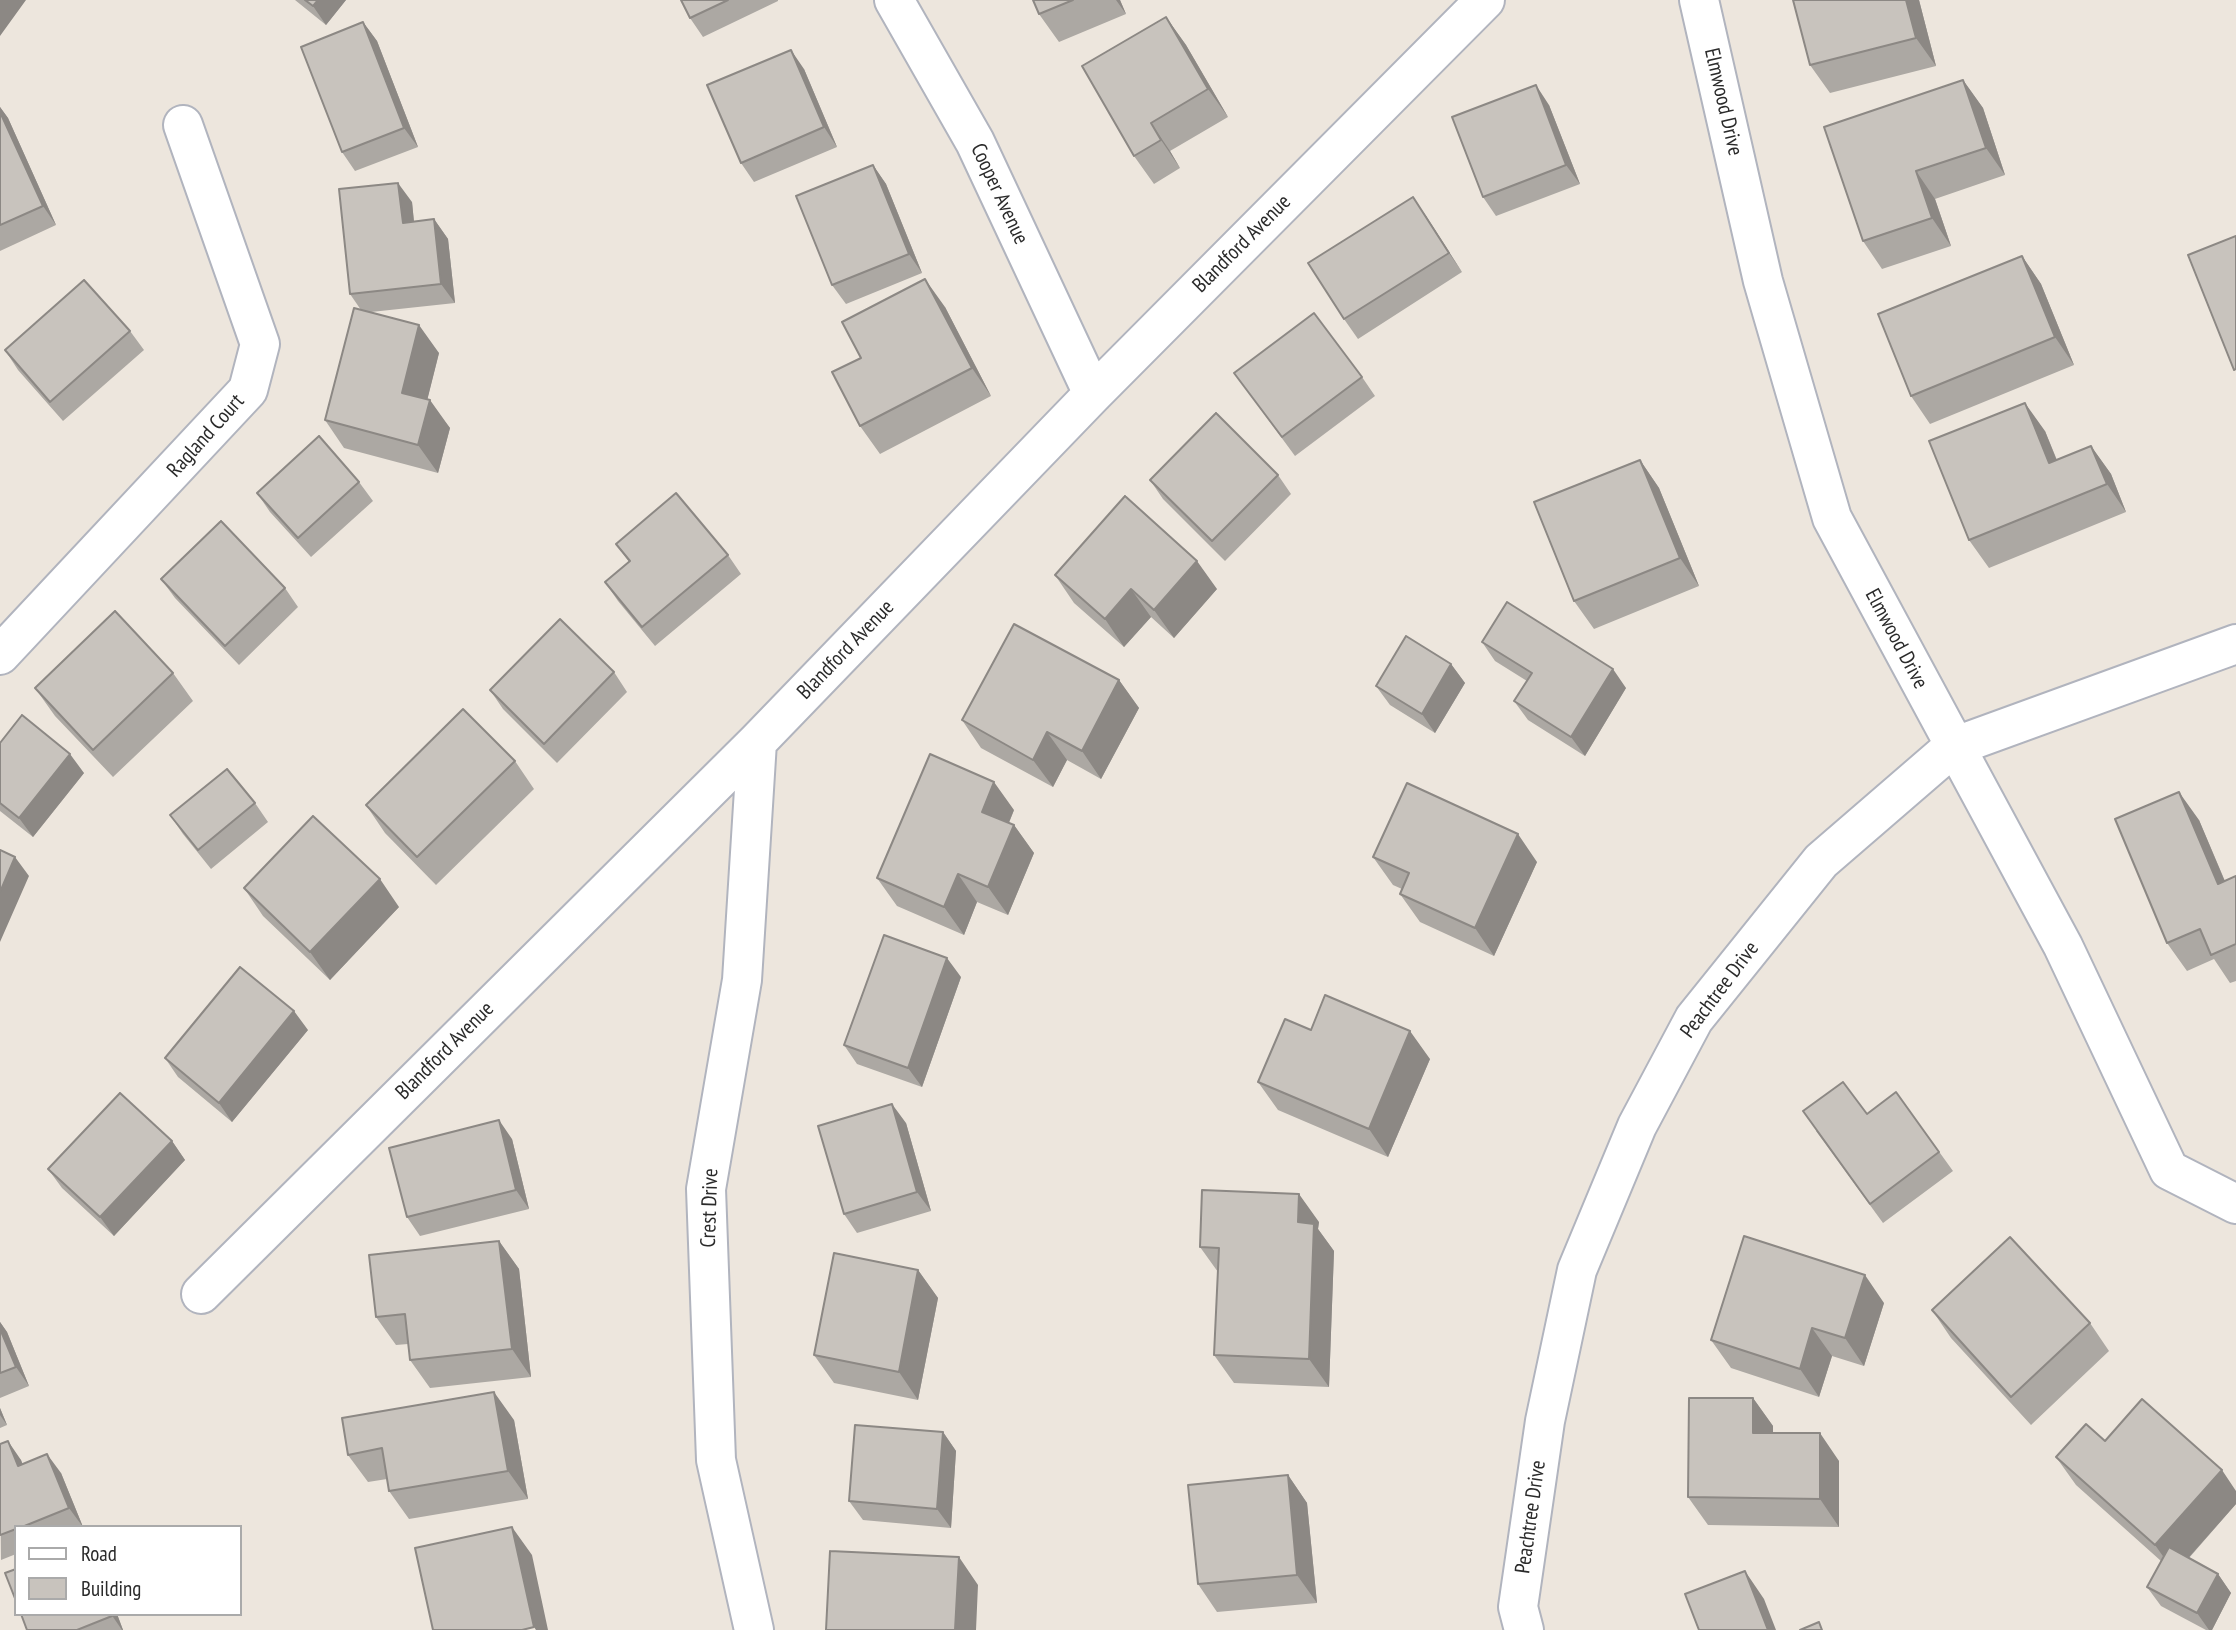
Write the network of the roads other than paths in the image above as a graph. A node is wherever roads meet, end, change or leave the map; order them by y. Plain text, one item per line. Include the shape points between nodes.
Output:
1 (894, 0) edge
2 (1485, 0) edge
3 (1699, 0) edge
4 (183, 125) dead end
5 (1093, 394) junction
6 (2236, 644) edge
7 (0, 655) edge
8 (757, 742) junction
9 (1953, 747) junction
10 (2236, 1204) edge
11 (201, 1294) dead end
12 (754, 1630) edge
13 (1524, 1630) edge

1 - 5 street, Cooper Avenue via 975,142
2 - 5 street, Blandford Avenue
3 - 9 street, Elmwood Drive via 1763,281 1832,518
4 - 7 street, Ragland Court via 260,344 248,390
5 - 8 street, Blandford Avenue
6 - 9 street, Peachtree Drive
8 - 11 street, Blandford Avenue
8 - 12 street, Crest Drive via 742,980 706,1188 716,1460
9 - 10 street, Elmwood Drive via 2063,946 2169,1170
9 - 13 street, Peachtree Drive via 1821,861 1694,1019 1637,1126 1577,1270 1545,1421 1518,1607

